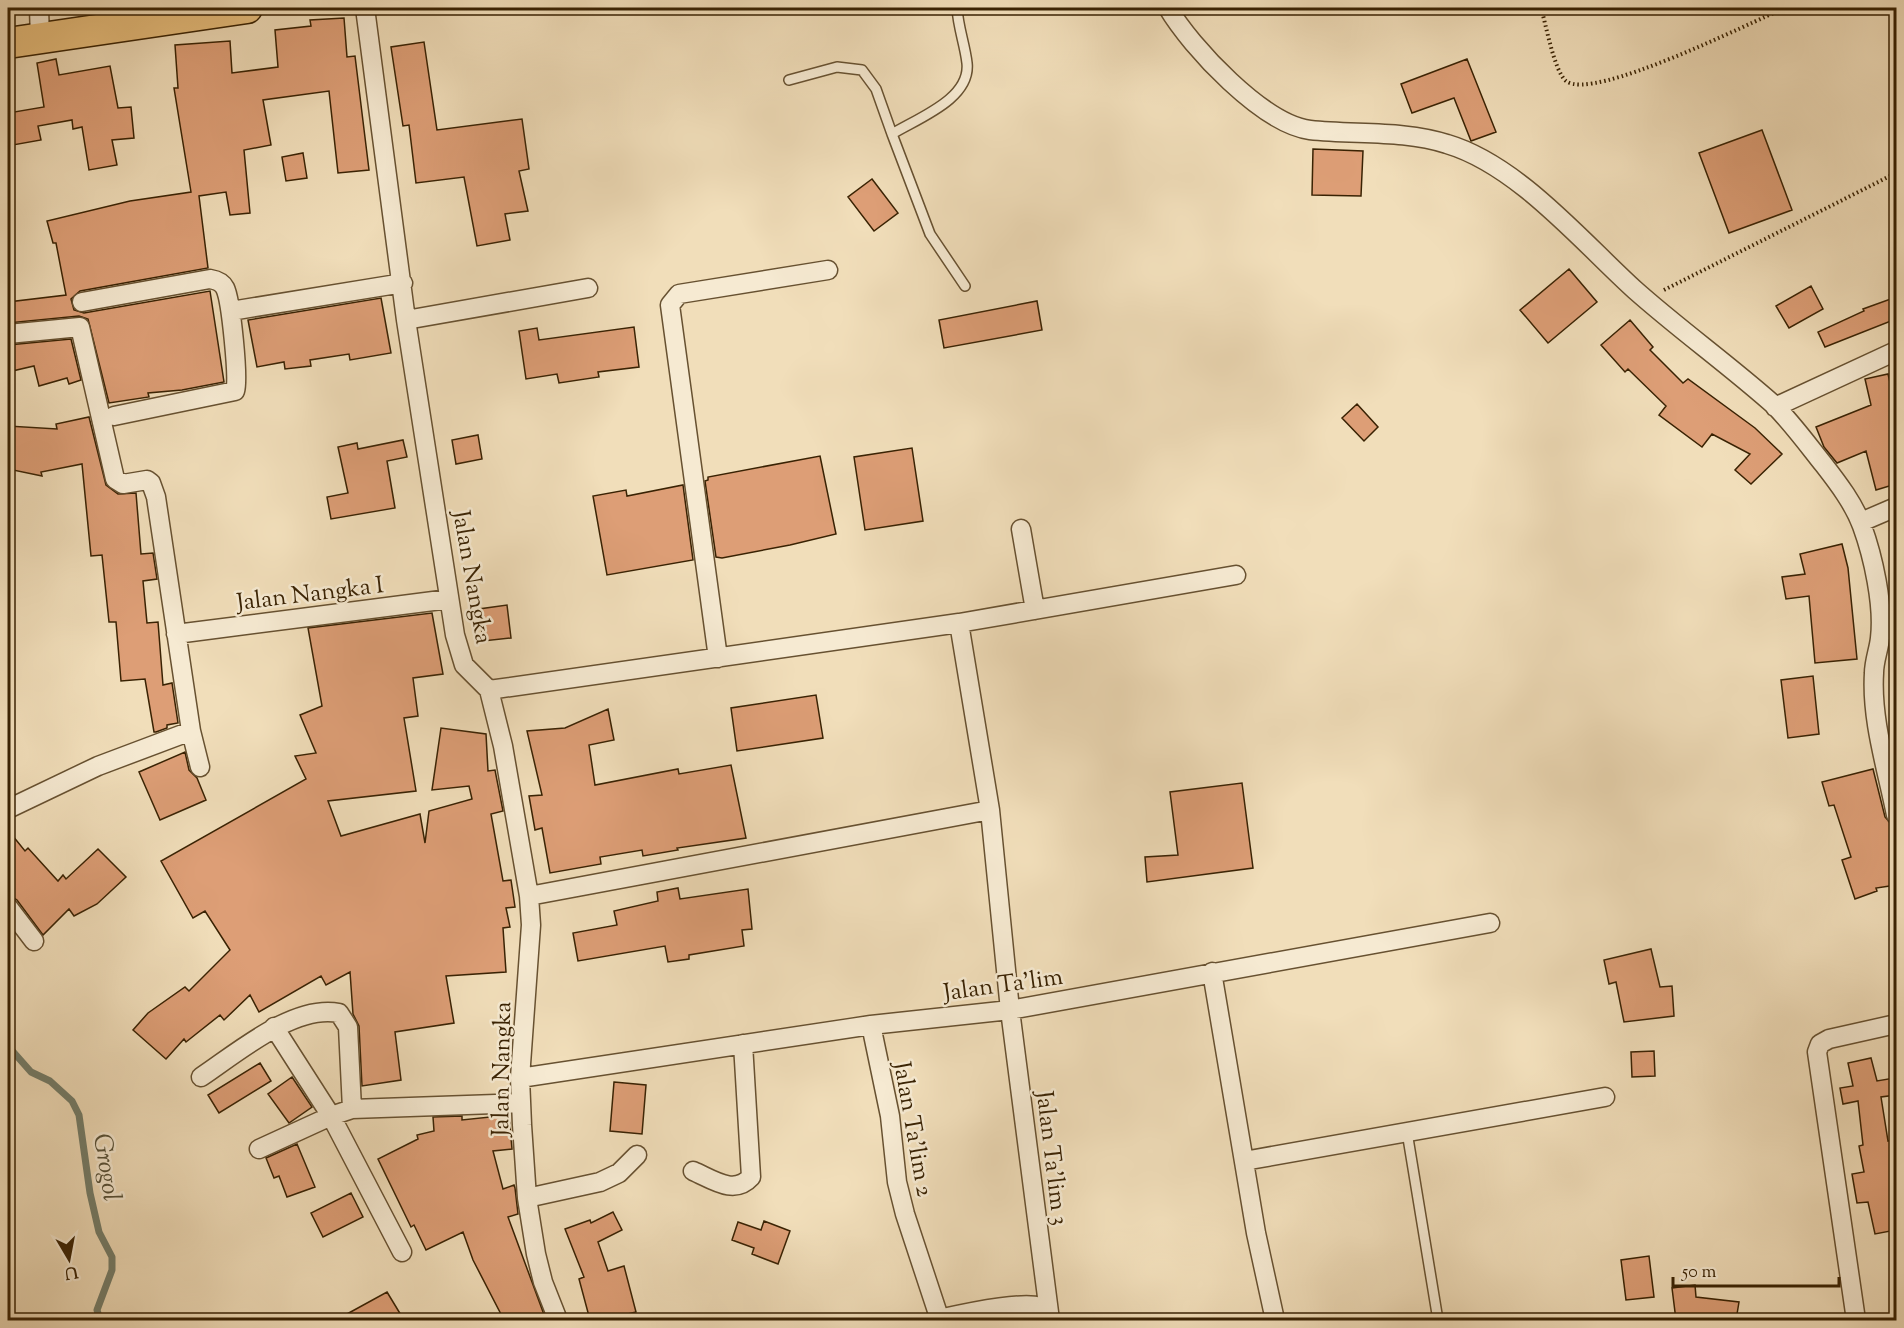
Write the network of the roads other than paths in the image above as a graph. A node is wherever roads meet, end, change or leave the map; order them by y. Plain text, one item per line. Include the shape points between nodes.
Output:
1 (39, 8) edge
2 (247, 8) edge
3 (365, 8) edge
4 (957, 8) edge
5 (1168, 8) edge
6 (40, 39) junction
7 (8, 43) edge
8 (789, 80) dead end
9 (892, 134) junction
10 (828, 270) dead end
11 (403, 283) junction
12 (965, 286) dead end
13 (588, 288) dead end
14 (82, 302) dead end
15 (231, 311) junction
16 (406, 320) junction
17 (8, 334) edge
18 (1896, 351) edge
19 (1775, 407) junction
20 (114, 417) dead end
21 (1896, 507) edge
22 (1861, 522) junction
23 (1021, 529) dead end
24 (1236, 575) dead end
25 (449, 599) junction
26 (1035, 610) junction
27 (959, 622) junction
28 (1889, 632) edge
29 (176, 634) junction
30 (718, 658) junction
31 (489, 690) junction
32 (1896, 726) edge
33 (191, 731) junction
34 (1879, 734) junction
35 (200, 767) dead end
36 (8, 809) edge
37 (990, 810) junction
38 (1896, 815) edge
39 (529, 897) junction
40 (8, 907) edge
41 (1490, 923) dead end
42 (34, 941) dead end
43 (1212, 972) junction
44 (1010, 1010) junction
45 (1896, 1024) edge
46 (871, 1025) junction
47 (274, 1027) junction
48 (743, 1044) junction
49 (201, 1077) dead end
50 (520, 1078) junction
51 (1605, 1097) dead end
52 (521, 1103) junction
53 (352, 1109) junction
54 (331, 1116) junction
55 (1407, 1132) junction
56 (260, 1149) dead end
57 (637, 1155) dead end
58 (1244, 1161) junction
59 (693, 1171) dead end
60 (527, 1198) junction
61 (402, 1252) dead end
62 (1049, 1316) edge
63 (558, 1320) edge
64 (939, 1320) edge
65 (1275, 1320) edge
66 (1438, 1320) edge
67 (1856, 1320) edge

1 - 6 street
2 - 6 highway
3 - 11 street, Jalan Nangka
4 - 9 lane via 967,78 953,98
5 - 19 street via 1177,25 1210,61 1276,118 1306,129 1420,138 1448,144 1511,179 1575,230 1645,299
6 - 7 highway
8 - 9 lane via 837,67 862,70 876,89
9 - 12 lane via 930,234
10 - 30 street via 679,294 670,305
11 - 15 street
11 - 16 street, Jalan Nangka
13 - 16 street
14 - 15 street via 210,279 225,288
15 - 20 street via 235,391
16 - 25 street, Jalan Nangka
17 - 29 street via 80,327 115,479 123,484 147,480 156,497
18 - 19 street
19 - 22 street via 1838,483
21 - 22 street
22 - 28 street
23 - 26 street
24 - 26 street
25 - 29 street, Jalan Nangka I
25 - 31 street, Jalan Nangka via 464,665
26 - 27 street
27 - 30 street
27 - 37 street, Jalan Ta'lim 3
28 - 34 street via 1874,673
29 - 33 street
30 - 31 street
31 - 39 street, Jalan Nangka via 503,746
32 - 34 street
33 - 35 street
33 - 36 street via 98,766
34 - 38 street
37 - 39 street
37 - 44 street, Jalan Ta'lim 3
39 - 50 street, Jalan Nangka via 531,925
40 - 42 street
41 - 43 street, Jalan Ta'lim
43 - 44 street, Jalan Ta'lim
43 - 58 street
44 - 46 street, Jalan Ta'lim
44 - 62 street, Jalan Ta'lim 3
45 - 67 street via 1829,1039 1820,1044 1817,1052
46 - 48 street, Jalan Ta'lim
46 - 64 street, Jalan Ta'lim 2 via 890,1116 897,1182
47 - 49 street
47 - 53 street via 324,1010 339,1013 348,1027
47 - 54 street
48 - 50 street, Jalan Ta'lim
48 - 59 street via 751,1177 746,1183 728,1187
50 - 52 street, Jalan Nangka
51 - 55 street
52 - 53 street
52 - 60 street, Jalan Nangka
53 - 54 street
54 - 56 street
54 - 61 street
55 - 58 street
55 - 66 lane
57 - 60 street via 619,1173 600,1182
58 - 65 street
60 - 63 street, Jalan Nangka via 543,1282
62 - 64 street via 1040,1305 998,1308

